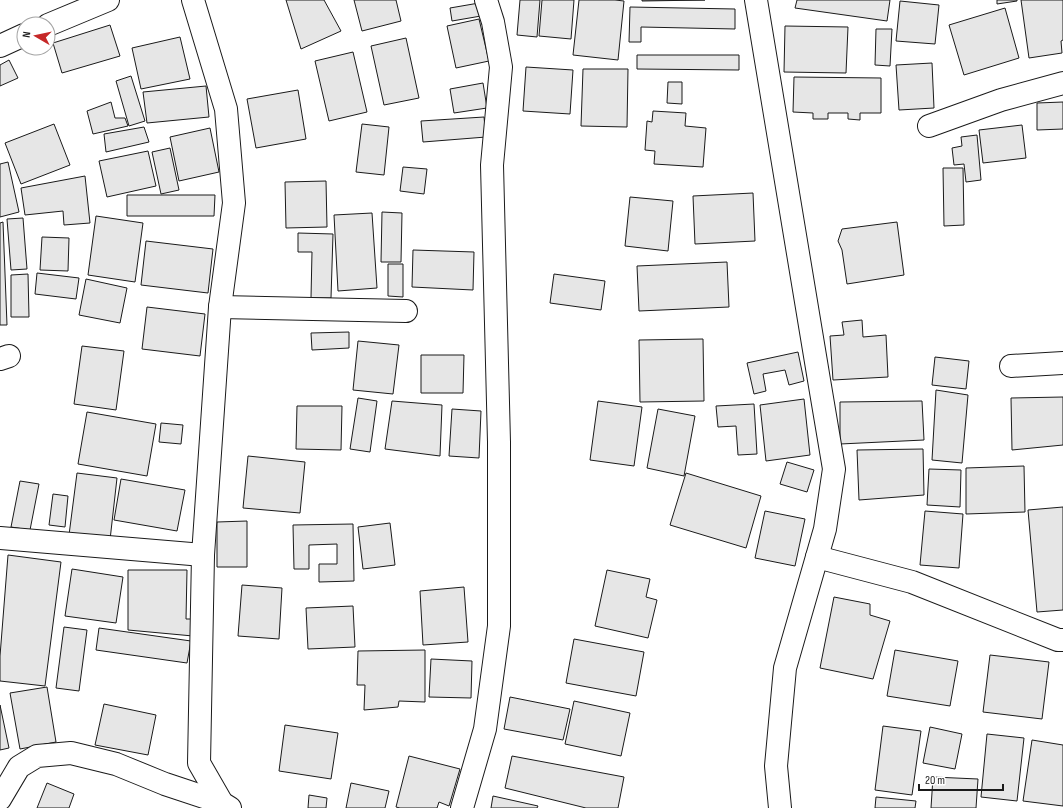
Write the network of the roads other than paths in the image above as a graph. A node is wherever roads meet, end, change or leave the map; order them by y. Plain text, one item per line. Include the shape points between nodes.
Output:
1 (108, 0) edge
2 (193, 0) edge
3 (486, 0) edge
4 (756, 0) edge
5 (56, 22) edge
6 (16, 39) edge
7 (0, 46) edge
8 (1063, 84) edge
9 (929, 126) dead end
10 (220, 308) junction
11 (406, 311) dead end
12 (1063, 363) edge
13 (1011, 366) dead end
14 (0, 538) edge
15 (203, 555) junction
16 (817, 557) junction
17 (1063, 640) edge
18 (0, 798) edge
19 (226, 806) edge
20 (462, 808) edge
21 (780, 808) edge

1 - 5 street
2 - 10 street via 226,109 234,203
3 - 20 street via 493,22 501,67 492,165 498,442 498,626 485,729
4 - 16 street via 834,469 825,529
6 - 7 street
8 - 9 street via 1001,100
10 - 11 street
10 - 15 street
12 - 13 street
14 - 15 street
15 - 19 street via 199,763
16 - 17 street via 912,582
16 - 21 street via 785,668 776,766
18 - 19 street via 19,767 37,756 71,753 116,764

